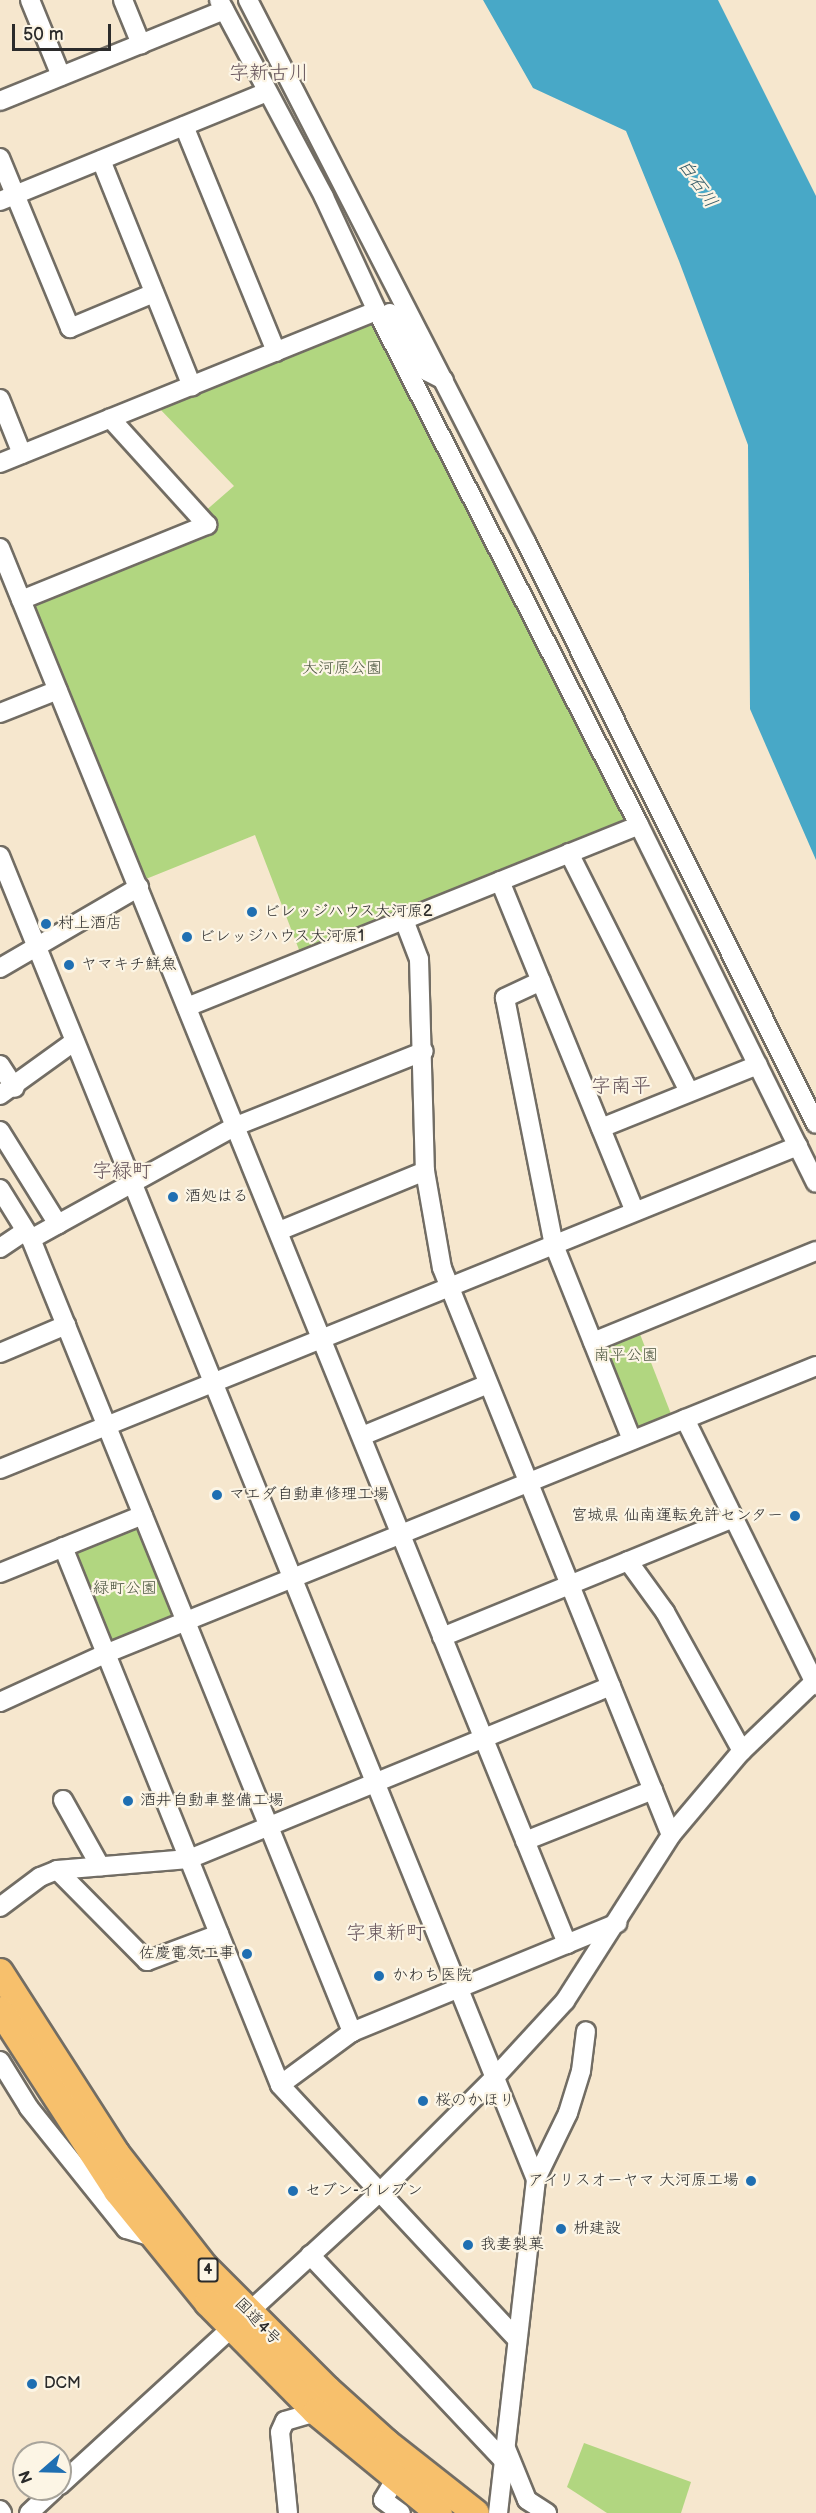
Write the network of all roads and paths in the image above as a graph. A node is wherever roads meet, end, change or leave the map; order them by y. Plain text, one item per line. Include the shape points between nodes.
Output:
1 (30, 0) edge
2 (123, 0) edge
3 (248, 0) edge
4 (221, 5) edge
5 (141, 44) junction
6 (61, 76) junction
7 (267, 92) junction
8 (0, 101) edge
9 (184, 126) junction
10 (0, 158) edge
11 (101, 160) junction
12 (8, 198) edge
13 (364, 284) junction
14 (154, 293) junction
15 (377, 311) junction
16 (276, 352) junction
17 (444, 380) junction
18 (192, 386) junction
19 (0, 399) edge
20 (110, 418) junction
21 (22, 454) junction
22 (0, 463) edge
23 (0, 548) edge
24 (21, 600) junction
25 (58, 690) junction
26 (0, 713) edge
27 (639, 825) junction
28 (569, 853) junction
29 (0, 856) edge
30 (500, 881) junction
31 (139, 887) junction
32 (404, 920) junction
33 (37, 946) junction
34 (0, 968) edge
35 (541, 981) junction
36 (187, 1007) junction
37 (75, 1041) junction
38 (424, 1052) junction
39 (0, 1065) edge
40 (758, 1065) junction
41 (7, 1091) edge
42 (690, 1092) junction
43 (816, 1124) edge
44 (236, 1126) junction
45 (601, 1128) junction
46 (0, 1131) edge
47 (798, 1146) junction
48 (425, 1171) junction
49 (133, 1182) junction
50 (816, 1183) edge
51 (0, 1189) edge
52 (635, 1212) junction
53 (58, 1224) junction
54 (279, 1231) junction
55 (28, 1235) junction
56 (554, 1245) junction
57 (0, 1248) edge
58 (816, 1251) edge
59 (449, 1286) junction
60 (66, 1325) junction
61 (322, 1337) junction
62 (593, 1342) junction
63 (0, 1353) edge
64 (816, 1366) edge
65 (214, 1383) junction
66 (488, 1384) junction
67 (685, 1419) junction
68 (106, 1426) junction
69 (362, 1436) junction
70 (632, 1440) junction
71 (0, 1469) edge
72 (528, 1482) junction
73 (142, 1515) junction
74 (734, 1518) junction
75 (401, 1534) junction
76 (63, 1547) junction
77 (628, 1561) junction
78 (0, 1573) edge
79 (294, 1578) junction
80 (570, 1585) junction
81 (186, 1621) junction
82 (442, 1637) junction
83 (105, 1653) junction
84 (815, 1683) edge
85 (611, 1686) junction
86 (1, 1700) edge
87 (483, 1739) junction
88 (742, 1750) junction
89 (377, 1783) junction
90 (653, 1790) junction
91 (63, 1800) dead end
92 (269, 1827) junction
93 (671, 1835) junction
94 (525, 1841) junction
95 (189, 1859) junction
96 (100, 1866) junction
97 (57, 1870) junction
98 (0, 1907) edge
99 (618, 1923) junction
100 (219, 1934) junction
101 (567, 1944) junction
102 (0, 1972) edge
103 (460, 1988) junction
104 (0, 2010) edge
105 (586, 2031) dead end
106 (352, 2032) junction
107 (0, 2061) edge
108 (496, 2076) junction
109 (280, 2085) junction
110 (536, 2179) junction
111 (380, 2192) junction
112 (153, 2237) junction
113 (310, 2255) junction
114 (240, 2320) junction
115 (516, 2338) junction
116 (316, 2412) junction
117 (503, 2451) junction
118 (72, 2474) edge
119 (395, 2480) junction
120 (42, 2501) edge
121 (29, 2513) edge
122 (288, 2513) edge
123 (401, 2513) edge
124 (439, 2513) edge
125 (476, 2513) edge
126 (498, 2513) edge
127 (547, 2513) edge

1 - 6 street
2 - 5 street
3 - 17 street
4 - 5 street
4 - 7 street
5 - 6 street
6 - 8 street
7 - 9 street
7 - 13 street
9 - 11 street
9 - 16 street
10 - 12 street
11 - 12 street
11 - 14 street
12 - 14 street via 70,328
13 - 15 street
13 - 17 street via 379,296 426,371
14 - 18 street
15 - 16 street
15 - 27 street
16 - 18 street
17 - 43 street
18 - 20 street
19 - 21 street
20 - 21 street
20 - 24 street via 207,525
21 - 22 street
23 - 24 street
24 - 25 street
25 - 26 street
25 - 31 street
27 - 28 street
27 - 40 street
28 - 30 street
28 - 42 street
29 - 33 street
30 - 32 street
30 - 35 street
31 - 33 street
31 - 36 street
32 - 36 street
32 - 38 street via 420,959
33 - 34 street
33 - 37 street
35 - 45 street
35 - 56 street via 505,998
36 - 44 street
37 - 41 street
37 - 49 street
38 - 44 street
38 - 48 street
39 - 41 street
40 - 42 street
40 - 47 street
42 - 45 street
44 - 49 street
44 - 54 street
45 - 52 street
46 - 53 street
47 - 50 street
47 - 52 street
48 - 54 street
48 - 59 street
49 - 53 street
49 - 65 street
51 - 55 street
52 - 56 street
53 - 55 street
54 - 61 street
55 - 57 street
55 - 60 street
56 - 59 street
56 - 62 street
58 - 62 street
59 - 61 street
59 - 66 street
60 - 63 street
60 - 68 street
61 - 65 street
61 - 69 street
62 - 70 street
64 - 67 street
65 - 68 street
65 - 79 street
66 - 69 street
66 - 72 street
67 - 70 street
67 - 74 street
68 - 71 street
68 - 73 street
69 - 75 street
70 - 72 street
72 - 75 street
72 - 80 street
73 - 76 street
73 - 81 street
74 - 77 street
74 - 84 street
75 - 79 street
75 - 82 street
76 - 78 street
76 - 83 street
77 - 80 street
77 - 88 street via 665,1612
79 - 81 street
79 - 89 street
80 - 82 street
80 - 85 street
81 - 83 street
81 - 92 street
82 - 87 street
83 - 86 street
83 - 95 street
84 - 88 street
85 - 87 street
85 - 90 street
87 - 89 street
87 - 94 street
88 - 93 street
89 - 92 street
89 - 103 street
90 - 93 street
90 - 94 street
91 - 96 street
92 - 95 street
92 - 106 street
93 - 99 street
94 - 101 street
95 - 96 street
95 - 100 street
96 - 97 street
97 - 98 street via 40,1877
97 - 100 street via 147,1961
99 - 101 street
99 - 108 street via 565,2001
100 - 109 street
101 - 103 street
102 - 114 highway, 国道4号 / 4 via 116,2153
103 - 106 street
103 - 108 street
104 - 112 highway, 国道4号 / 4 via 82,2142
105 - 110 street via 568,2113
106 - 109 street
107 - 112 street via 29,2108 126,2229
108 - 110 street
108 - 111 street
109 - 111 street
110 - 115 street
111 - 113 street
111 - 115 street
112 - 114 highway, 国道4号 / 4
113 - 114 street
113 - 117 street
114 - 116 highway, 国道4号 / 4
114 - 118 street
114 - 125 highway, 国道4号 / 4
115 - 117 street
116 - 119 highway, 国道4号 / 4
116 - 122 street via 285,2421 280,2432
117 - 126 street
117 - 127 street via 527,2500
119 - 123 street via 383,2500
119 - 124 highway, 国道4号 / 4
120 - 121 street

